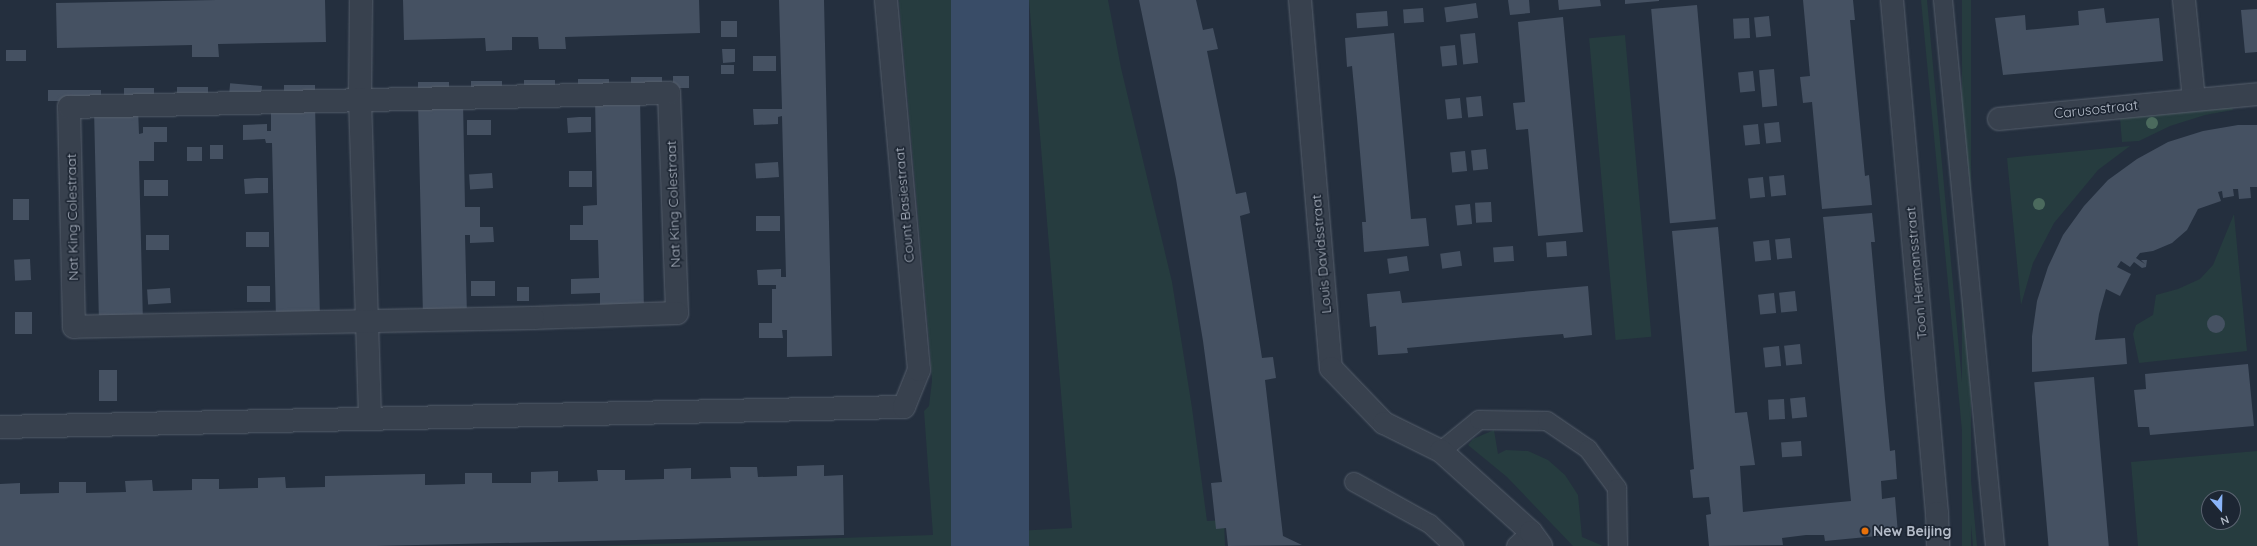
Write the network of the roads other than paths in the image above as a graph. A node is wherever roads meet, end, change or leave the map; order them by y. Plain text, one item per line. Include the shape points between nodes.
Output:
1 (361, 0) edge
2 (886, 0) edge
3 (1300, 0) edge
4 (1892, 0) edge
5 (1943, 0) edge
6 (2184, 0) edge
7 (2257, 94) edge
8 (360, 99) junction
9 (2194, 100) junction
10 (1999, 119) dead end
11 (368, 322) junction
12 (370, 419) junction
13 (0, 427) edge
14 (1441, 451) junction
15 (1354, 482) dead end
16 (1529, 541) edge
17 (1454, 546) edge
18 (1618, 546) edge
19 (1938, 546) edge
20 (1995, 546) edge

1 - 8 street
2 - 12 street, Count Basiestraat via 919,370 904,407
3 - 14 street, Louis Davidsstraat via 1331,368 1384,423
4 - 19 street, Toon Hermansstraat
5 - 20 lane
6 - 9 street
7 - 9 street, Carusostraat
8 - 11 street
8 - 11 street, Nat King Colestraat via 69,107 74,327
8 - 11 street, Nat King Colestraat via 669,93 677,313
9 - 10 street, Carusostraat
11 - 12 street
12 - 13 street
14 - 16 street, Louis Davidsstraat
14 - 18 lane via 1479,420 1547,421 1588,449 1618,488
15 - 17 lane via 1430,524

